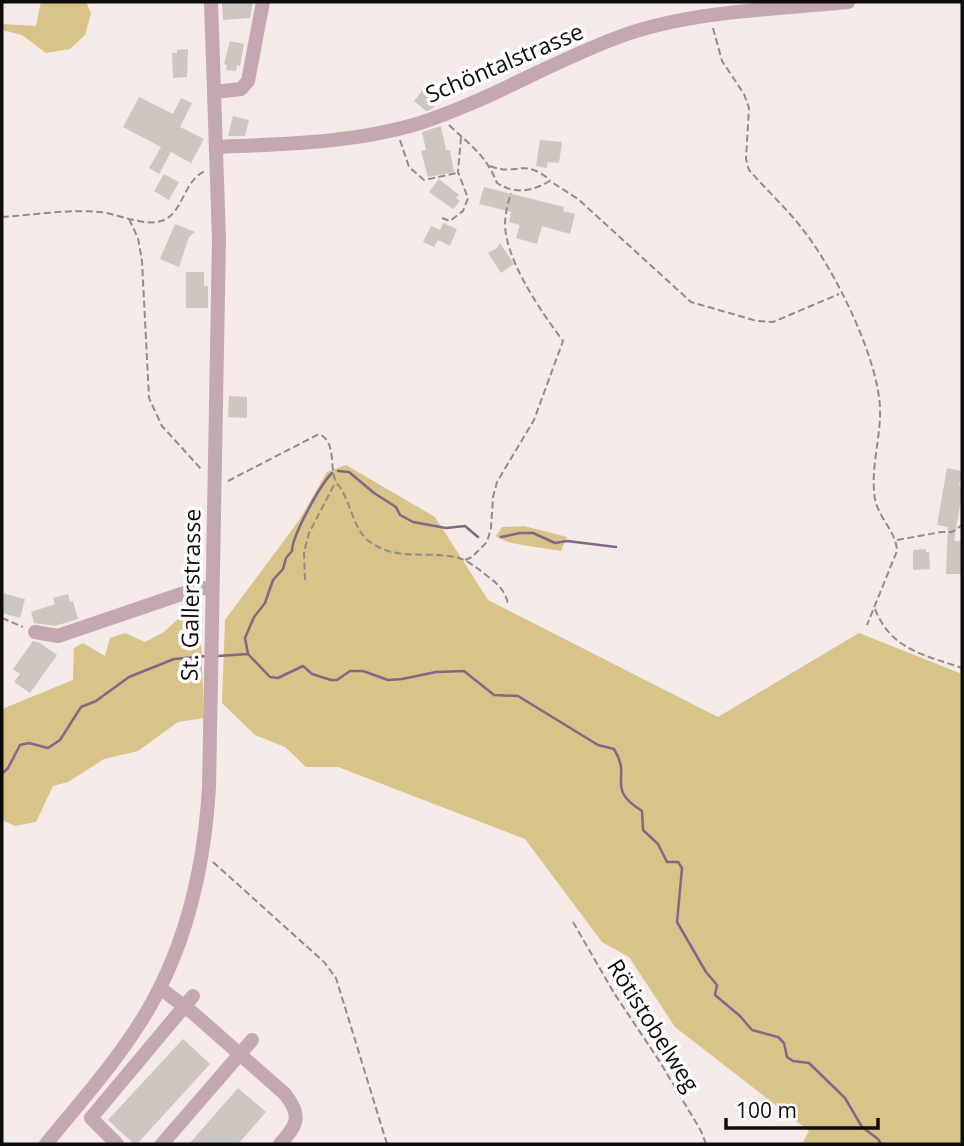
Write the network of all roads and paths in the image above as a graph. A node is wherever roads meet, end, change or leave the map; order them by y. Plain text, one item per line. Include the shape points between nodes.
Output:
1 (211, 2) edge
2 (263, 2) edge
3 (848, 2) edge
4 (791, 5) edge
5 (710, 16) junction
6 (215, 92) junction
7 (444, 114) junction
8 (397, 129) junction
9 (461, 137) junction
10 (218, 147) junction
11 (490, 166) junction
12 (218, 170) junction
13 (458, 173) junction
14 (550, 181) junction
15 (512, 191) junction
16 (2, 217) edge
17 (128, 218) junction
18 (442, 218) dead end
19 (841, 293) junction
20 (336, 482) junction
21 (214, 483) junction
22 (962, 525) edge
23 (896, 540) junction
24 (464, 560) junction
25 (305, 580) dead end
26 (212, 588) junction
27 (508, 604) dead end
28 (875, 609) junction
29 (2, 618) edge
30 (867, 625) dead end
31 (35, 632) joint
32 (962, 668) edge
33 (203, 858) junction
34 (573, 922) dead end
35 (160, 988) junction
36 (189, 1001) junction
37 (252, 1040) dead end
38 (241, 1055) junction
39 (74, 1109) junction
40 (91, 1118) junction
41 (46, 1144) edge
42 (117, 1144) edge
43 (162, 1144) edge
44 (280, 1144) edge
45 (387, 1144) edge
46 (706, 1144) edge

1 - 6 street, St. Gallerstrasse
2 - 6 street via 248,81 241,89
3 - 4 street, Schöntalstrasse
4 - 5 street, Schöntalstrasse
5 - 7 street, Schöntalstrasse via 627,34
5 - 19 path via 722,61 749,108 749,170 812,241
6 - 10 street, St. Gallerstrasse
7 - 8 street, Schöntalstrasse
7 - 9 path
8 - 10 street, Schöntalstrasse via 346,139
8 - 13 path via 409,167 424,180
9 - 11 path
9 - 13 path
10 - 12 street, St. Gallerstrasse
11 - 14 path via 530,168
11 - 15 path via 497,183
12 - 17 path via 196,174 170,217 161,222
12 - 21 street, St. Gallerstrasse
13 - 18 path via 467,193 466,205 458,217
14 - 15 path via 527,191
14 - 19 path via 578,199 691,302 773,322
15 - 24 path via 506,237 528,291 563,341 534,420 497,482 487,542
16 - 17 path via 97,211
17 - 21 path via 142,261 149,398 162,426
19 - 23 path via 874,368 880,410 875,498
20 - 21 path via 329,442 319,434 246,474
20 - 24 path via 367,540 383,550
20 - 25 path via 309,533
21 - 26 street, St. Gallerstrasse
22 - 23 path via 952,533
23 - 28 path via 897,551
24 - 27 path via 498,583
26 - 31 street via 199,588 58,636
26 - 33 street, St. Gallerstrasse
28 - 30 path
28 - 32 path via 881,625 906,648
29 - 31 path
33 - 35 street, St. Gallerstrasse via 187,922
33 - 45 path via 220,868 336,978
34 - 46 path, Rötistobelweg
35 - 36 street
35 - 39 street, St. Gallerstrasse via 138,1026
36 - 38 street
36 - 40 street
37 - 38 street
38 - 43 street
38 - 44 street via 295,1108 293,1129
39 - 40 street
39 - 41 street, St. Gallerstrasse
40 - 42 street

